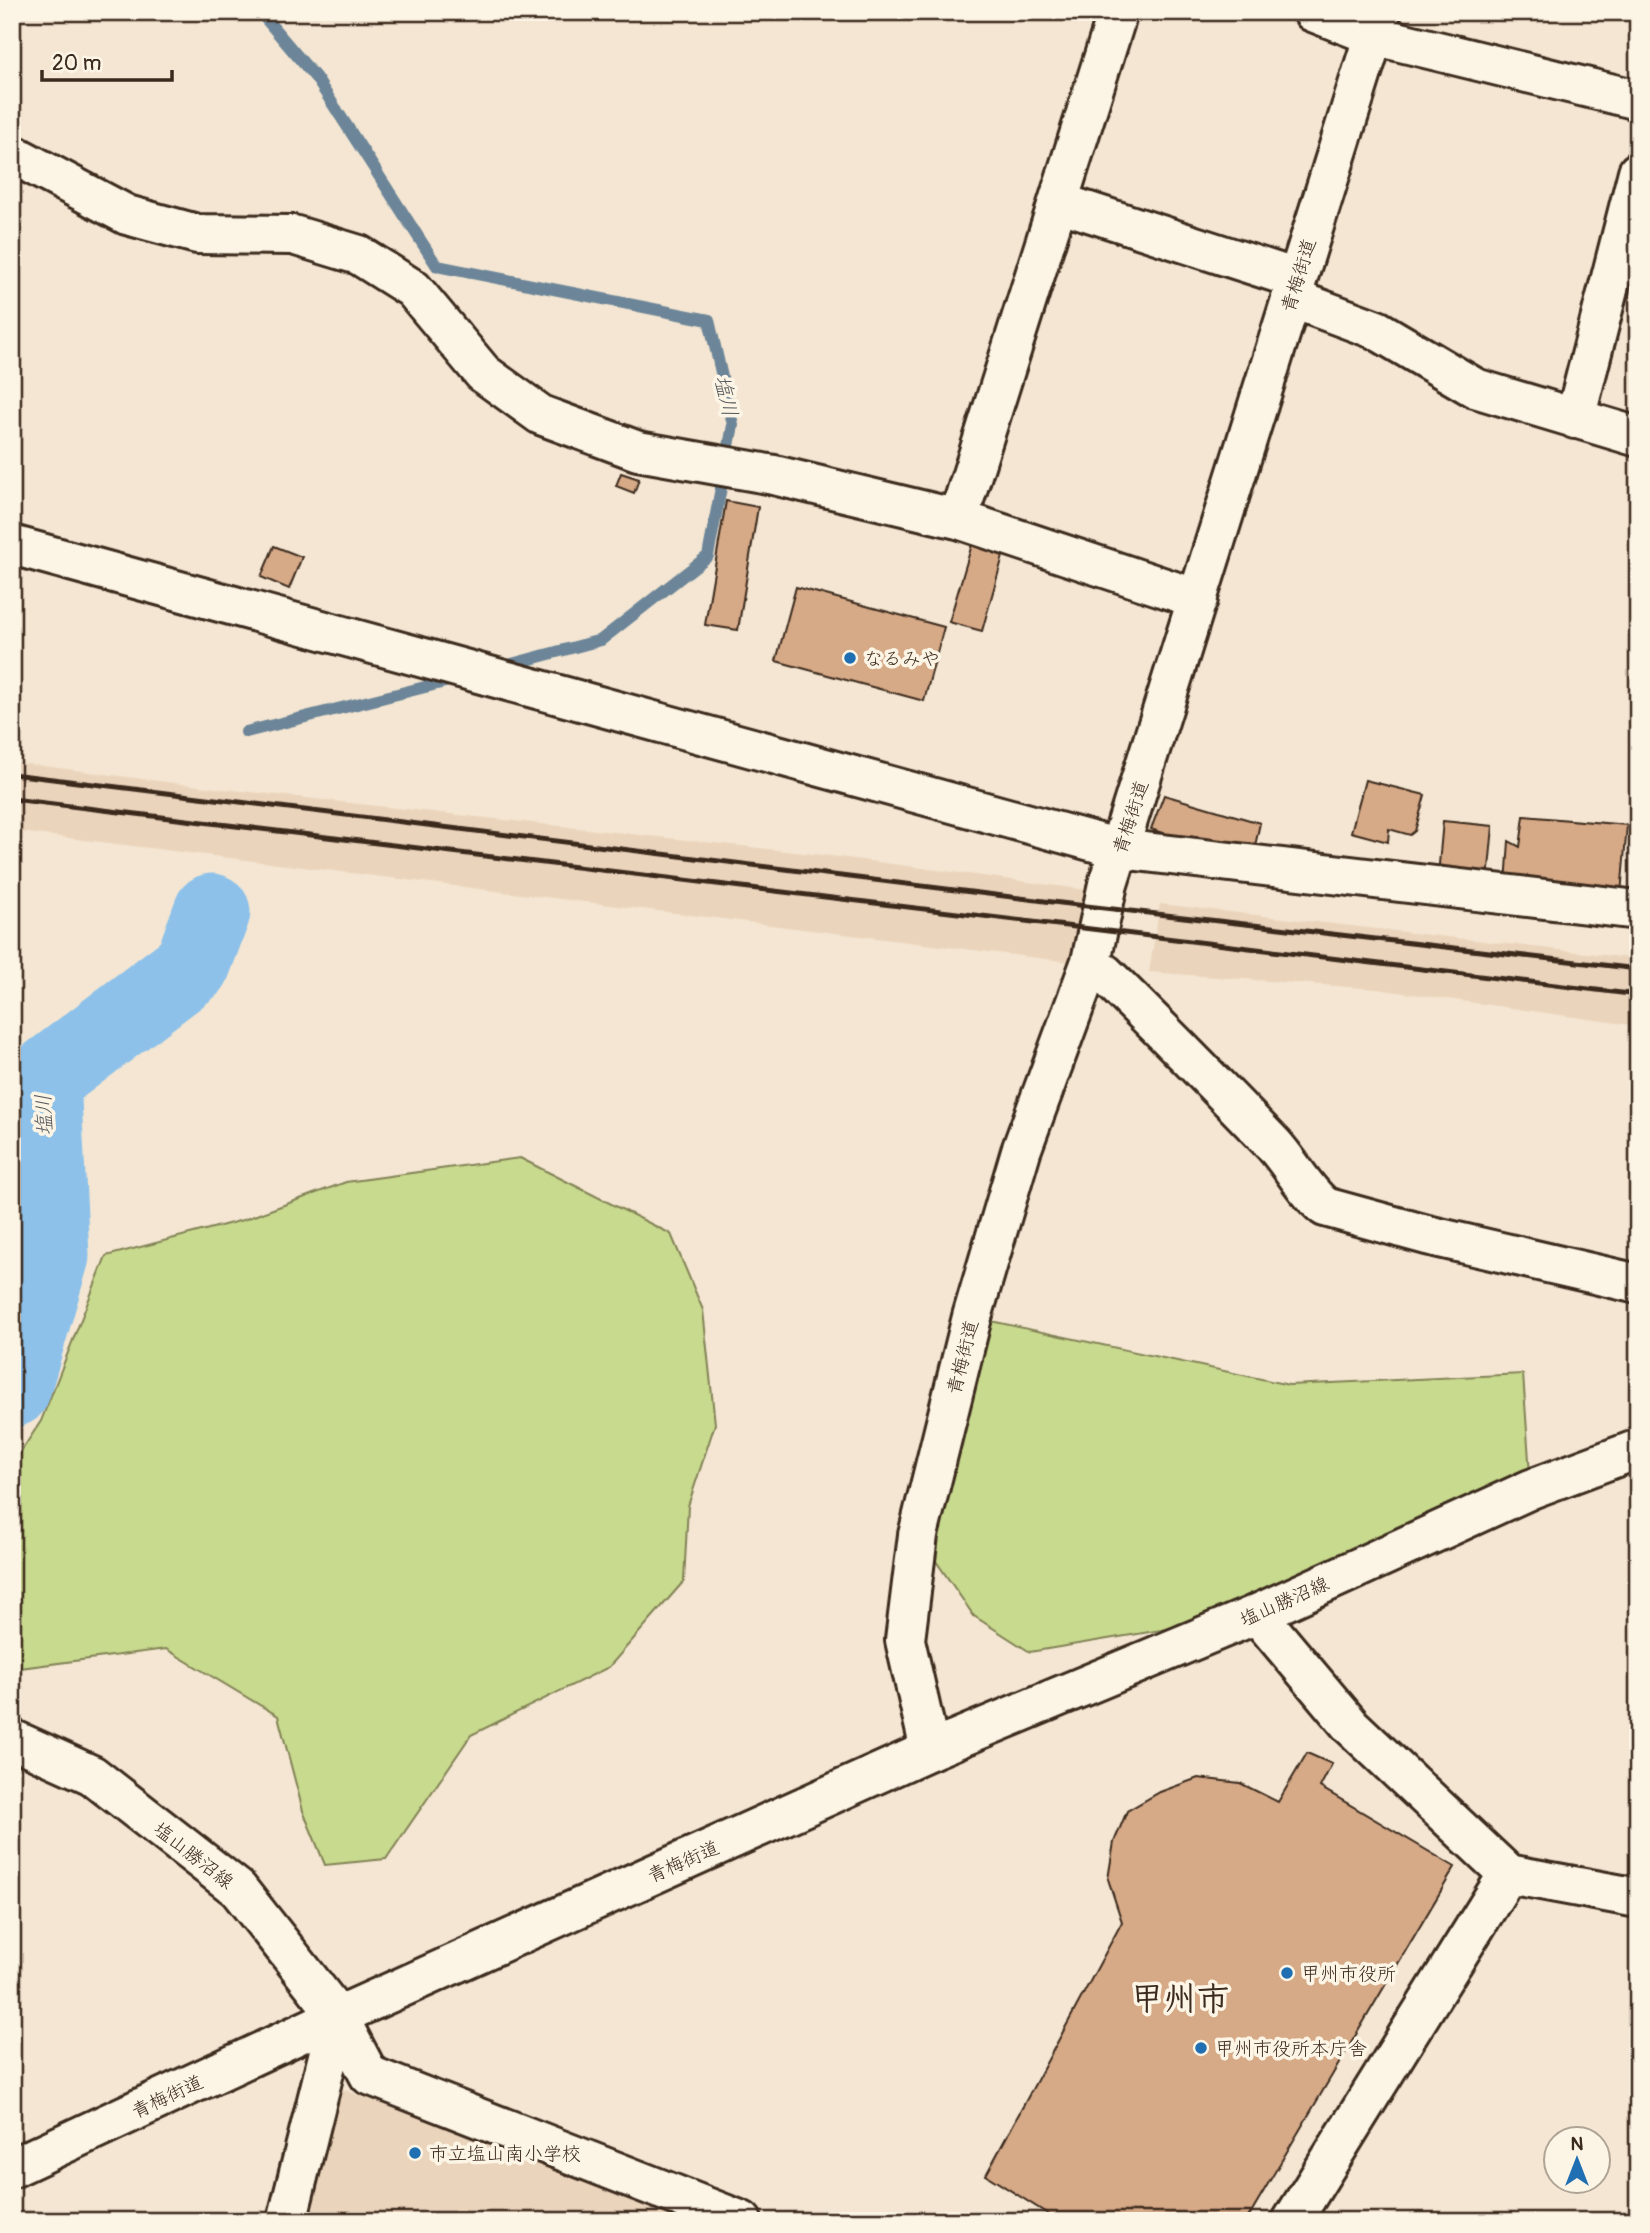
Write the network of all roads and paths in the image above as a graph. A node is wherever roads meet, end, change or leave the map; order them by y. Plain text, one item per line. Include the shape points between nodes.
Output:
1 (1118, 12) edge
2 (1313, 12) edge
3 (1377, 23) edge
4 (1638, 100) edge
5 (12, 154) edge
6 (1638, 172) edge
7 (1058, 202) junction
8 (1294, 289) junction
9 (1575, 419) junction
10 (1638, 437) edge
11 (958, 519) junction
12 (12, 545) edge
13 (1198, 600) junction
14 (1120, 849) junction
15 (1638, 910) edge
16 (1089, 968) junction
17 (1638, 1284) edge
18 (1638, 1448) edge
19 (1257, 1614) junction
20 (12, 1739) edge
21 (930, 1750) junction
22 (1508, 1874) junction
23 (1638, 1898) edge
24 (338, 2016) junction
25 (12, 2168) edge
26 (288, 2221) edge
27 (743, 2221) edge
28 (1292, 2221) edge

1 - 7 street
2 - 3 street
3 - 4 street
3 - 8 street, 青梅街道
5 - 11 street via 127,215 197,234 293,235 359,255 413,289 484,373 541,415 638,451 774,475
6 - 9 street
7 - 8 street
7 - 11 street
8 - 9 street via 1377,330 1475,388
8 - 13 street, 青梅街道
9 - 10 street
11 - 13 street
12 - 14 street
13 - 14 street, 青梅街道
14 - 15 street
14 - 16 street, 青梅街道
16 - 17 street via 1104,973 1207,1076 1289,1161 1325,1208
16 - 21 street, 青梅街道 via 1010,1189 972,1317 918,1535 905,1640
18 - 19 street, 塩山勝沼線 via 1531,1489
19 - 21 street, 塩山勝沼線
19 - 22 street via 1350,1726
20 - 24 street, 塩山勝沼線 via 92,1775 238,1889
21 - 24 street, 青梅街道
22 - 23 street
22 - 28 street
24 - 25 street, 青梅街道
24 - 26 street
24 - 27 street, 塩山勝沼線 via 369,2075

